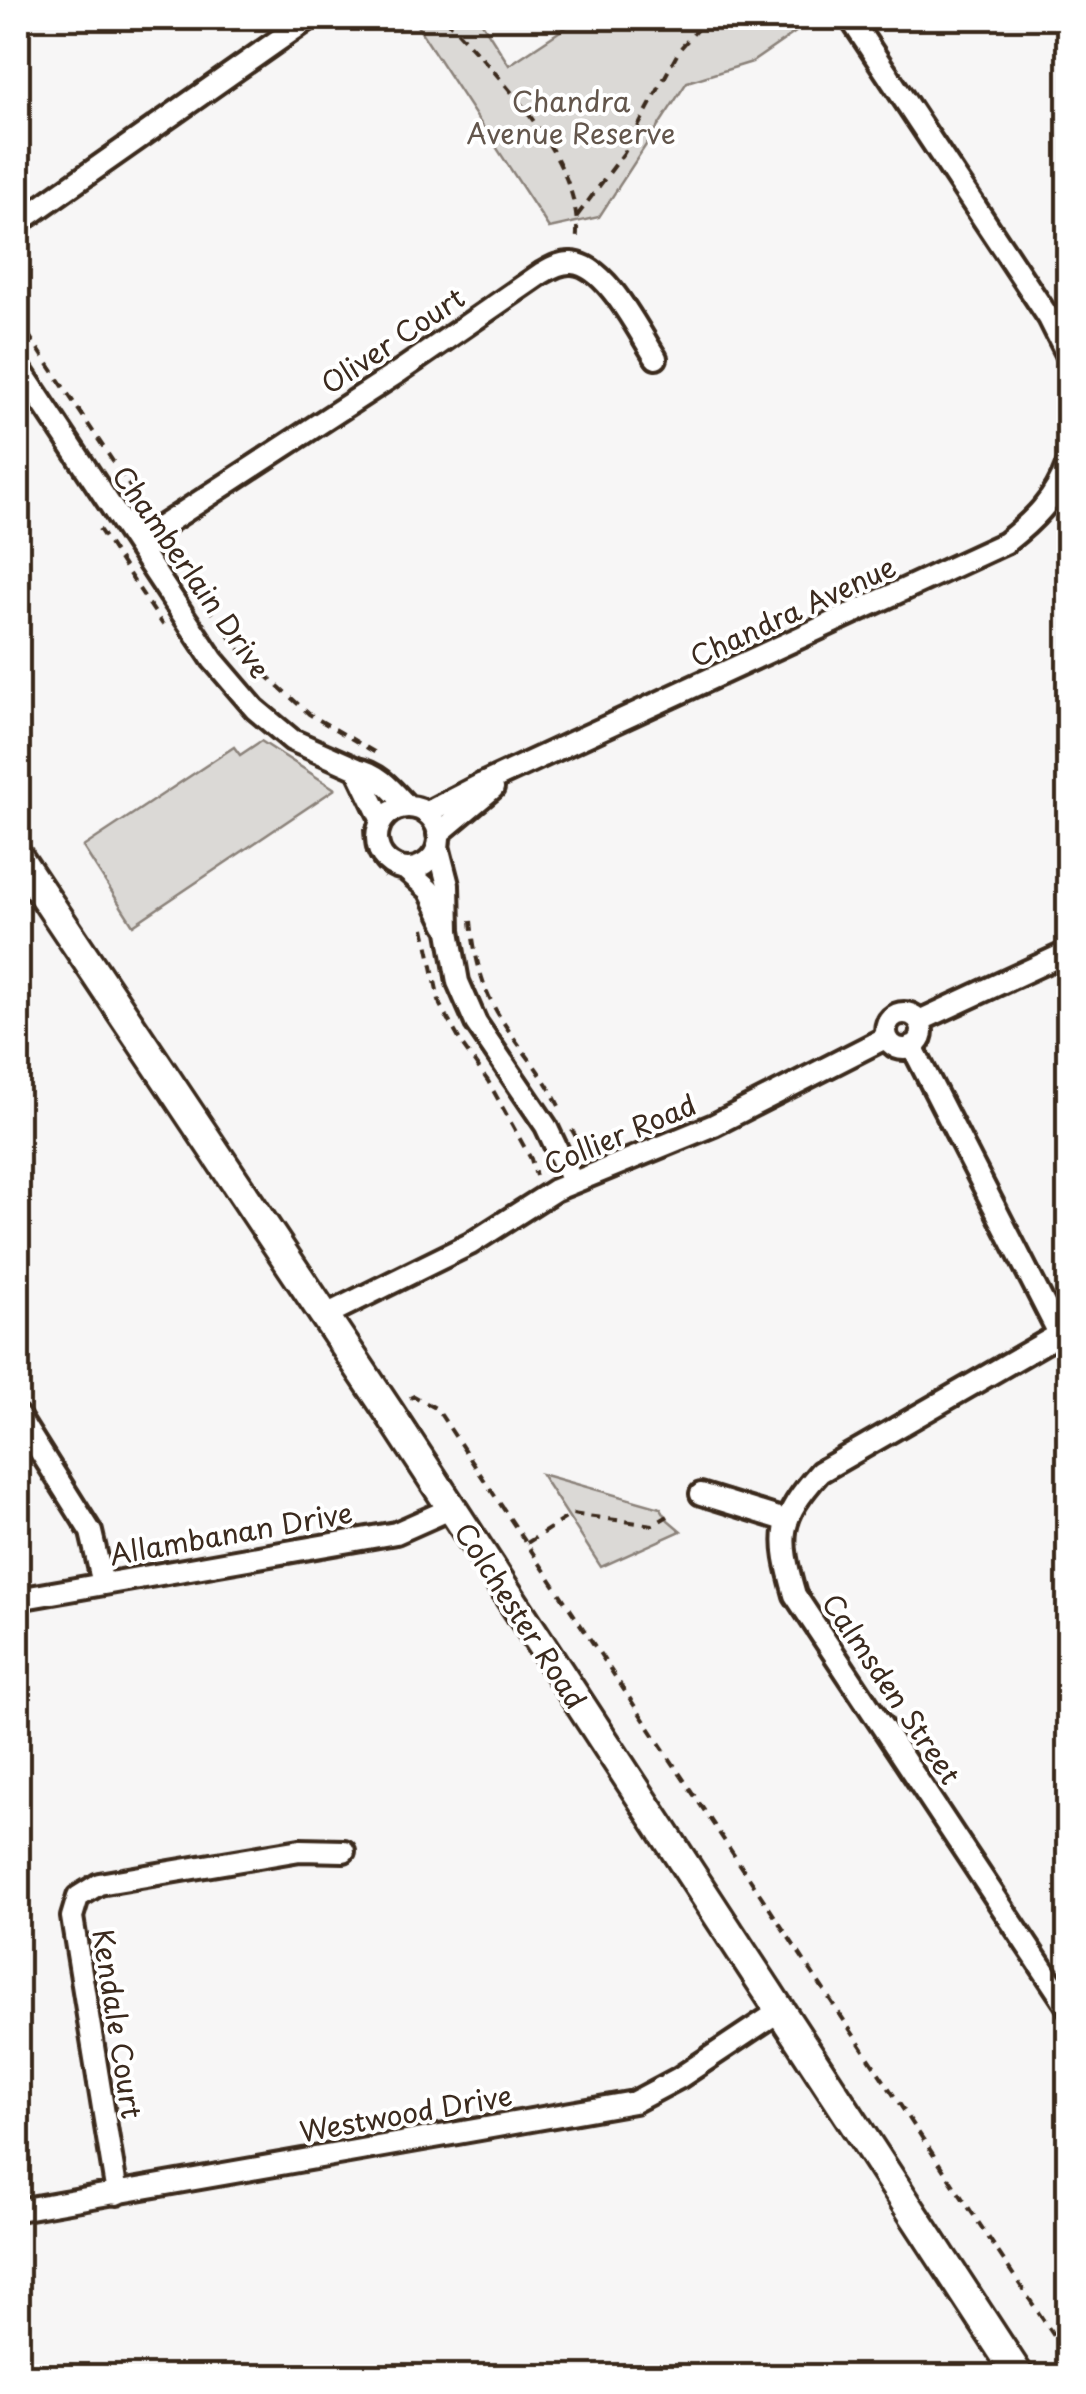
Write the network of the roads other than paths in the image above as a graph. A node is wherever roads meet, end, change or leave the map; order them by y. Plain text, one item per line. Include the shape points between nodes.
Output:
1 (310, 18) edge
2 (850, 18) edge
3 (18, 223) edge
4 (1068, 356) edge
5 (656, 358) dead end
6 (18, 366) edge
7 (1068, 464) edge
8 (136, 544) junction
9 (357, 769) junction
10 (510, 774) junction
11 (417, 810) junction
12 (372, 820) junction
13 (439, 842) junction
14 (18, 857) edge
15 (399, 875) junction
16 (449, 932) junction
17 (1068, 952) edge
18 (919, 1021) junction
19 (887, 1037) junction
20 (912, 1046) junction
21 (572, 1182) junction
22 (324, 1316) junction
23 (1063, 1343) edge
24 (18, 1416) edge
25 (701, 1494) dead end
26 (450, 1510) junction
27 (785, 1520) junction
28 (103, 1584) junction
29 (18, 1599) edge
30 (344, 1851) dead end
31 (1068, 2007) edge
32 (781, 2010) junction
33 (117, 2194) junction
34 (18, 2210) edge
35 (1019, 2376) edge

1 - 3 street
2 - 4 street
5 - 8 street, Oliver Court via 599,274 563,263
6 - 8 street, Chamberlain Drive
7 - 10 street, Chandra Avenue via 1053,498 1006,543
8 - 9 street, Chamberlain Drive via 212,660 255,710 292,740
9 - 11 street, Chamberlain Drive
9 - 12 street
10 - 11 street, Chandra Avenue
10 - 13 street, Chandra Avenue
11 - 12 street, Chandra Avenue
11 - 13 street, Chamberlain Drive
12 - 15 street via 381,852
13 - 15 street, Chandra Avenue via 424,864
13 - 16 street
14 - 22 main road, Colchester Road
15 - 16 street via 430,890
16 - 21 street via 458,982 476,1023 546,1126
17 - 18 street
18 - 19 street via 896,1014
18 - 20 street via 920,1038
19 - 20 street via 895,1046
19 - 21 street, Collier Road via 714,1125
20 - 23 street
21 - 22 street, Collier Road via 470,1244
22 - 26 main road, Colchester Road
23 - 27 street via 820,1472
24 - 28 street via 91,1532
25 - 27 street
26 - 28 street, Allambanan Drive via 396,1533
26 - 32 main road, Colchester Road
27 - 31 street, Calmsden Street via 784,1558 795,1596
28 - 29 street, Allambanan Drive
30 - 33 street, Kendale Court via 300,1850 99,1884 78,1898 72,1917
32 - 33 street, Westwood Drive via 634,2102
32 - 35 main road, Colchester Road
33 - 34 street, Westwood Drive

